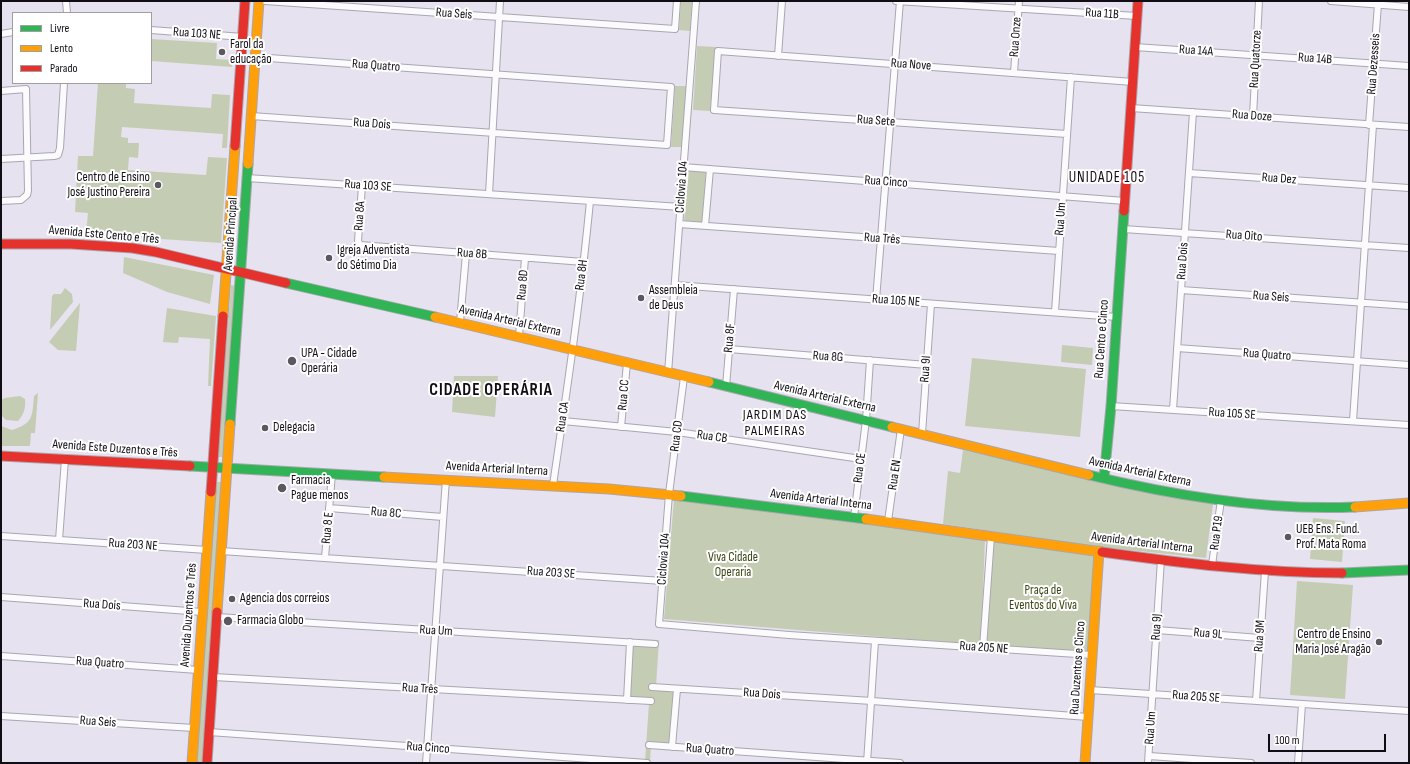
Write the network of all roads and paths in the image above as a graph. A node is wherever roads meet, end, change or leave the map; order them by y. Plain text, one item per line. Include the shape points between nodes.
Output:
1 (66, 1) edge
2 (245, 1) edge
3 (258, 1) edge
4 (265, 1) edge
5 (500, 1) edge
6 (677, 1) edge
7 (696, 1) edge
8 (782, 1) edge
9 (896, 1) edge
10 (900, 1) edge
11 (1019, 1) edge
12 (1138, 1) edge
13 (1259, 1) edge
14 (1330, 1) edge
15 (1376, 3) edge
16 (1409, 7) edge
17 (1018, 9) junction
18 (67, 12) edge
19 (1137, 16) junction
20 (499, 17) junction
21 (152, 30) edge
22 (12, 32) edge
23 (1, 34) edge
24 (243, 37) junction
25 (1135, 47) junction
26 (1256, 55) junction
27 (778, 56) junction
28 (255, 57) junction
29 (1374, 63) junction
30 (895, 64) junction
31 (1409, 66) edge
32 (1014, 73) junction
33 (496, 75) junction
34 (1071, 77) junction
35 (716, 81) joint
36 (1133, 82) junction
37 (64, 84) edge
38 (239, 85) junction
39 (1, 91) edge
40 (1131, 108) junction
41 (1193, 112) junction
42 (252, 116) junction
43 (669, 116) joint
44 (1253, 116) junction
45 (890, 122) junction
46 (1371, 125) junction
47 (1409, 127) edge
48 (493, 133) junction
49 (1067, 134) junction
50 (27, 158) junction
51 (1, 159) edge
52 (684, 167) junction
53 (710, 169) junction
54 (1189, 172) junction
55 (247, 178) junction
56 (886, 182) junction
57 (1369, 185) junction
58 (362, 186) junction
59 (1409, 188) edge
60 (489, 194) junction
61 (1063, 195) junction
62 (3, 201) edge
63 (590, 201) junction
64 (1125, 201) junction
65 (681, 207) junction
66 (679, 224) junction
67 (705, 226) junction
68 (1123, 229) junction
69 (1185, 232) junction
70 (881, 238) junction
71 (1, 244) edge
72 (1365, 244) junction
73 (360, 246) joint
74 (1409, 248) edge
75 (1059, 251) junction
76 (466, 254) junction
77 (525, 258) junction
78 (584, 262) junction
79 (226, 269) junction
80 (241, 272) junction
81 (225, 284) junction
82 (675, 285) junction
83 (734, 290) junction
84 (1181, 290) junction
85 (876, 300) junction
86 (1361, 303) junction
87 (931, 304) junction
88 (1409, 306) edge
89 (1055, 312) junction
90 (1117, 317) junction
91 (460, 322) junction
92 (519, 336) junction
93 (1177, 348) junction
94 (729, 349) junction
95 (573, 350) junction
96 (870, 360) junction
97 (1357, 361) junction
98 (627, 363) junction
99 (926, 365) junction
100 (1409, 365) edge
101 (668, 373) junction
102 (684, 377) junction
103 (726, 387) junction
104 (1110, 406) junction
105 (1173, 410) junction
106 (866, 420) junction
107 (563, 421) junction
108 (1353, 421) junction
109 (1409, 425) edge
110 (621, 427) junction
111 (901, 429) junction
112 (677, 432) junction
113 (922, 434) junction
114 (1, 456) edge
115 (65, 459) junction
116 (861, 459) junction
117 (213, 468) junction
118 (227, 469) junction
119 (332, 474) junction
120 (1104, 478) junction
121 (446, 479) junction
122 (553, 485) junction
123 (669, 494) junction
124 (1221, 500) junction
125 (1409, 503) edge
126 (329, 508) junction
127 (444, 517) junction
128 (854, 517) junction
129 (888, 521) junction
130 (1, 536) edge
131 (991, 536) junction
132 (59, 540) junction
133 (207, 550) junction
134 (222, 551) junction
135 (1099, 551) junction
136 (325, 558) junction
137 (1161, 559) junction
138 (1212, 565) junction
139 (440, 566) junction
140 (1409, 570) edge
141 (1266, 571) junction
142 (662, 581) junction
143 (1, 597) edge
144 (202, 612) junction
145 (217, 617) junction
146 (659, 624) joint
147 (1157, 630) junction
148 (436, 631) junction
149 (1260, 638) junction
150 (875, 641) junction
151 (630, 642) junction
152 (655, 644) dead end
153 (983, 648) junction
154 (1092, 655) junction
155 (1, 656) edge
156 (198, 670) junction
157 (213, 677) junction
158 (652, 688) dead end
159 (677, 689) junction
160 (431, 690) junction
161 (1090, 690) junction
162 (1153, 694) junction
163 (627, 700) junction
164 (651, 701) dead end
165 (872, 701) junction
166 (1256, 701) junction
167 (1302, 704) junction
168 (1409, 711) edge
169 (1, 716) edge
170 (1088, 717) junction
171 (194, 728) junction
172 (209, 732) junction
173 (649, 745) dead end
174 (672, 747) junction
175 (427, 748) junction
176 (1149, 756) junction
177 (622, 762) edge
178 (868, 762) edge
179 (192, 763) edge
180 (207, 763) edge
181 (426, 763) edge
182 (647, 763) edge
183 (900, 763) edge
184 (1085, 763) edge
185 (1148, 763) edge
186 (1252, 763) edge
187 (1298, 763) edge

1 - 18 street
2 - 24 main road, Avenida Principal
3 - 28 main road, Avenida Principal
4 - 20 street, Rua Seis
5 - 20 street
6 - 20 street, Rua Seis via 675,29
7 - 52 street, Ciclovia 104
8 - 27 street
9 - 10 street, Rua 11B
10 - 17 street, Rua 11B
10 - 30 street
11 - 17 street, Rua Onze
12 - 19 main road, Rua Cento e Cinco
13 - 26 street, Rua Quatorze
14 - 15 street
15 - 16 street
15 - 29 street, Rua Dezesseis
17 - 19 street, Rua 11B
17 - 32 street, Rua Onze
19 - 25 main road, Rua Cento e Cinco
20 - 33 street
21 - 24 street, Rua 103 NE
22 - 23 street
24 - 38 main road, Avenida Principal
25 - 26 street, Rua 14A
25 - 36 main road, Rua Cento e Cinco
26 - 29 street, Rua 14B
26 - 44 street, Rua Quatorze
27 - 30 street, Rua Nove
27 - 35 street, Rua Nove via 718,52
28 - 33 street, Rua Quatro
28 - 42 main road, Avenida Principal
29 - 31 street, Rua 14B
29 - 46 street, Rua Dezesseis
30 - 32 street, Rua Nove
30 - 45 street
32 - 34 street, Rua Nove
33 - 43 street, Rua Quatro via 671,87
33 - 48 street
34 - 36 street, Rua Nove
34 - 49 street, Rua Um
35 - 45 street, Rua Sete via 714,110
36 - 40 main road, Rua Cento e Cinco
37 - 50 street via 58,155
38 - 42 main road via 242,113 245,116
38 - 79 main road, Avenida Principal
39 - 50 street via 26,89
40 - 41 street, Rua Doze
40 - 64 main road, Rua Cento e Cinco
41 - 44 street, Rua Doze
41 - 54 street, Rua Dois
42 - 48 street, Rua Dois
42 - 55 main road, Avenida Principal
43 - 48 street, Rua Dois via 667,145
44 - 46 street, Rua Doze
45 - 49 street, Rua Sete
45 - 56 street
46 - 47 street, Rua Doze
46 - 57 street
48 - 60 street
49 - 61 street, Rua Um
50 - 51 street
50 - 62 street via 27,195 21,200
52 - 53 street, Rua Cinco
52 - 65 street, Ciclovia 104
53 - 56 street, Rua Cinco
53 - 67 street
54 - 57 street, Rua Dez
54 - 69 street, Rua Dois
55 - 58 street, Rua 103 SE
55 - 80 main road, Avenida Principal
56 - 61 street, Rua Cinco
56 - 70 street
57 - 59 street, Rua Dez
57 - 72 street
58 - 60 street, Rua 103 SE
58 - 73 street, Rua 8A via 358,242
60 - 63 street, Rua 103 SE
61 - 64 street
61 - 75 street, Rua Um
63 - 65 street, Rua 103 SE
63 - 78 street, Rua 8H
64 - 68 main road, Rua Cento e Cinco
65 - 66 street, Ciclovia 104
66 - 67 street, Rua Três
66 - 82 street, Ciclovia 104
67 - 70 street, Rua Três
68 - 69 street, Rua Oito
68 - 90 main road, Rua Cento e Cinco
69 - 72 street, Rua Oito
69 - 84 street, Rua Dois
70 - 75 street, Rua Três
70 - 85 street
71 - 79 main road, Avenida Este Cento e Três via 34,243 132,248 187,258
72 - 74 street, Rua Oito
72 - 86 street
73 - 76 street, Rua 8B
75 - 89 street, Rua Um
76 - 77 street, Rua 8B
76 - 91 street
77 - 78 street, Rua 8B
77 - 92 street, Rua 8D
78 - 95 street, Rua 8H
79 - 80 main road, Avenida Este Cento e Três
79 - 81 main road, Avenida Principal
80 - 81 main road via 230,277
80 - 91 main road, Avenida Arterial Externa
80 - 118 main road, Avenida Principal
81 - 117 main road, Avenida Principal
82 - 83 street, Rua 105 NE
82 - 101 street, Ciclovia 104
83 - 85 street, Rua 105 NE
83 - 94 street, Rua 8F
84 - 86 street, Rua Seis
84 - 93 street, Rua Dois
85 - 87 street, Rua 105 NE
86 - 88 street, Rua Seis
86 - 97 street
87 - 89 street, Rua 105 NE
87 - 99 street, Rua 9I
89 - 90 street, Rua 105 NE
90 - 104 main road, Rua Cento e Cinco
91 - 92 main road, Avenida Arterial Externa
92 - 95 main road, Avenida Arterial Externa
93 - 97 street, Rua Quatro
93 - 105 street, Rua Dois
94 - 96 street, Rua 8G
94 - 103 street, Rua 8F
95 - 98 main road, Avenida Arterial Externa
95 - 107 street, Rua CA
96 - 99 street, Rua 8G
96 - 106 street, Rua CE
97 - 100 street, Rua Quatro
97 - 108 street
98 - 101 main road, Avenida Arterial Externa
98 - 110 street, Rua CC
99 - 113 street, Rua 9I
101 - 102 main road, Avenida Arterial Externa
102 - 103 main road, Avenida Arterial Externa
102 - 112 street, Rua CD
103 - 106 main road, Avenida Arterial Externa
104 - 105 street, Rua 105 SE
104 - 120 main road, Rua Cento e Cinco
105 - 108 street, Rua 105 SE
106 - 111 main road, Avenida Arterial Externa
106 - 116 street, Rua CE
107 - 110 street, Rua CB
107 - 122 street, Rua CA
108 - 109 street, Rua 105 SE
110 - 112 street, Rua CB
111 - 113 main road, Avenida Arterial Externa
111 - 129 street, Rua EN
112 - 116 street, Rua CB
112 - 123 street, Rua CD
113 - 120 main road, Avenida Arterial Externa
114 - 115 main road, Avenida Este Duzentos e Três
115 - 117 main road, Avenida Este Duzentos e Três
115 - 132 street
116 - 128 street, Rua CE
117 - 118 main road, Avenida Este Duzentos e Três
117 - 133 main road, Avenida Duzentos e Três
118 - 119 main road, Avenida Arterial Interna
118 - 134 main road
119 - 121 main road, Avenida Arterial Interna
119 - 126 street, Rua 8 E
120 - 124 main road, Avenida Arterial Externa
121 - 122 main road, Avenida Arterial Interna
121 - 127 street
122 - 123 main road, Avenida Arterial Interna
123 - 128 main road, Avenida Arterial Interna
123 - 142 street, Ciclovia 104
124 - 125 main road, Avenida Arterial Externa via 1309,507
124 - 138 street, Rua P19
126 - 127 street, Rua 8C
126 - 136 street, Rua 8 E
127 - 139 street
128 - 129 main road, Avenida Arterial Interna
129 - 131 main road, Avenida Arterial Interna
130 - 132 street, Rua 203 NE
131 - 135 main road, Avenida Arterial Interna
131 - 153 street
132 - 133 street, Rua 203 NE
133 - 144 main road, Avenida Duzentos e Três
134 - 136 street, Rua 203 SE
134 - 145 main road
135 - 137 main road, Avenida Arterial Interna
135 - 154 main road, Rua Duzentos e Cinco
136 - 139 street, Rua 203 SE
137 - 138 main road, Avenida Arterial Interna
137 - 147 street, Rua 9J
138 - 141 main road, Avenida Arterial Interna
139 - 142 street, Rua 203 SE
139 - 148 street
140 - 141 main road, Avenida Arterial Interna via 1350,574
141 - 149 street, Rua 9M
142 - 146 street, Ciclovia 104
143 - 144 street, Rua Dois
144 - 156 main road, Avenida Duzentos e Três
145 - 148 street, Rua Um
145 - 157 main road
146 - 150 street, Rua 205 NE
147 - 149 street, Rua 9L
147 - 162 street, Rua 9J
148 - 151 street, Rua Um
148 - 160 street
149 - 166 street, Rua 9M
150 - 153 street, Rua 205 NE
150 - 165 street
151 - 152 street, Rua Um
151 - 163 street
153 - 154 street, Rua 205 NE
154 - 161 main road, Rua Duzentos e Cinco
155 - 156 street, Rua Quatro
156 - 171 main road, Avenida Duzentos e Três
157 - 160 street, Rua Três
157 - 172 main road
158 - 159 street, Rua Dois
159 - 165 street, Rua Dois
159 - 174 street, Rua Quatro
160 - 163 street, Rua Três
160 - 175 street
161 - 162 street, Rua 205 SE
161 - 170 main road, Rua Duzentos e Cinco
162 - 166 street, Rua 205 SE
162 - 176 street, Rua Um
163 - 164 street, Rua Três
165 - 170 street, Rua Dois
165 - 178 street
166 - 167 street, Rua 205 SE
167 - 168 street, Rua 205 SE
167 - 187 street
169 - 171 street, Rua Seis
170 - 184 main road, Rua Duzentos e Cinco
171 - 179 main road, Avenida Duzentos e Três
172 - 175 street, Rua Cinco
172 - 180 main road
173 - 174 street, Rua Quatro
174 - 178 street, Rua Quatro
175 - 177 street, Rua Cinco
175 - 181 street
176 - 185 street, Rua Um
176 - 186 street
177 - 182 street, Rua Cinco
178 - 183 street, Rua Quatro

